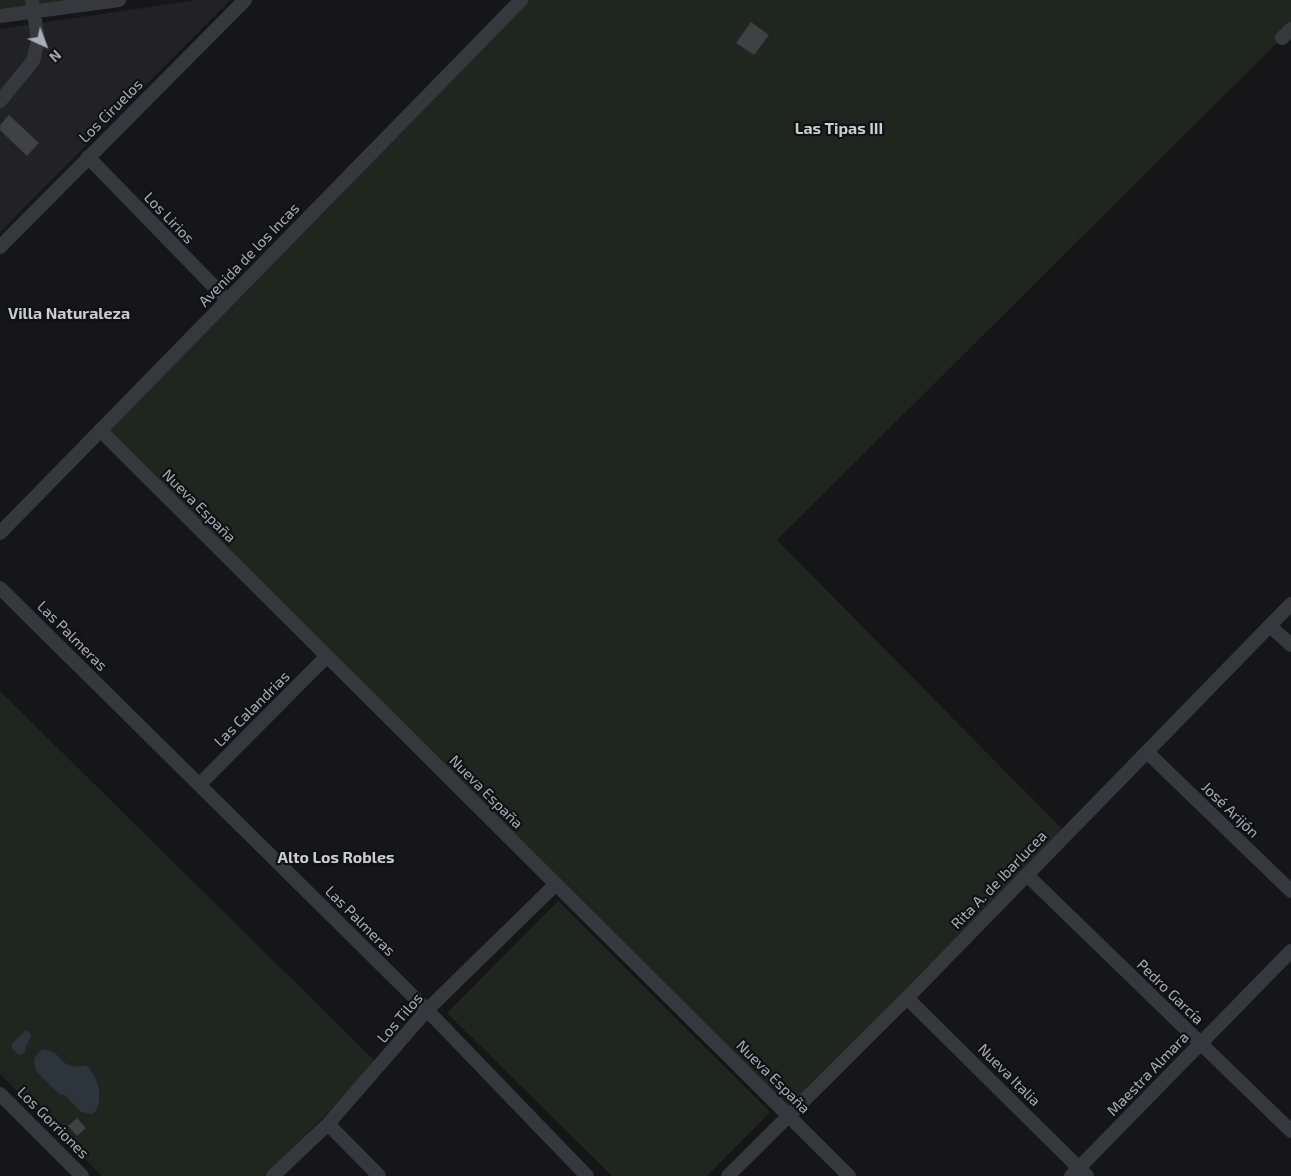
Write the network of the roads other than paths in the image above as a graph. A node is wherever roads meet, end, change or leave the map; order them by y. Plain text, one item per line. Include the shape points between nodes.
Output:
1 (119, 0) edge
2 (246, 0) edge
3 (521, 0) edge
4 (32, 6) edge
5 (0, 16) edge
6 (0, 101) edge
7 (88, 157) junction
8 (0, 247) edge
9 (227, 300) junction
10 (100, 430) junction
11 (0, 533) edge
12 (0, 588) edge
13 (1291, 604) edge
14 (1270, 626) junction
15 (1291, 645) edge
16 (327, 656) junction
17 (1147, 752) junction
18 (200, 784) junction
19 (1027, 875) junction
20 (556, 884) junction
21 (1291, 891) edge
22 (1291, 951) edge
23 (907, 998) junction
24 (427, 1010) junction
25 (1200, 1044) junction
26 (0, 1094) edge
27 (789, 1115) junction
28 (328, 1124) junction
29 (1291, 1131) edge
30 (1079, 1173) edge
31 (82, 1176) edge
32 (273, 1176) edge
33 (379, 1176) edge
34 (587, 1176) edge
35 (728, 1176) edge
36 (849, 1176) edge

1 - 4 street
2 - 7 street, Los Ciruelos
3 - 9 street, Avenida de los Incas
4 - 5 street
4 - 6 street via 38,40 34,61
7 - 8 street, Los Ciruelos
7 - 9 street, Los Lirios
9 - 10 street, Avenida de los Incas
10 - 11 street, Avenida de los Incas
10 - 16 street, Nueva España
12 - 18 street, Las Palmeras
13 - 14 street, Rita A. de Ibarlucea
14 - 15 street
14 - 17 street, Rita A. de Ibarlucea
16 - 18 street, Las Calandrias
16 - 20 street, Nueva España
17 - 19 street, Rita A. de Ibarlucea
17 - 21 street, José Arijón
18 - 24 street, Las Palmeras
19 - 23 street, Rita A. de Ibarlucea
19 - 25 street, Pedro García
20 - 24 street, Los Tilos
20 - 27 street, Nueva España
22 - 25 street, Maestra Almara
23 - 27 street, Rita A. de Ibarlucea
23 - 30 street, Nueva Italia
24 - 28 street, Los Tilos
24 - 34 street, Las Palmeras
25 - 29 street, Pedro García
25 - 30 street, Maestra Almara
26 - 31 street, Los Gorriones
27 - 35 street, Rita A. de Ibarlucea
27 - 36 street, Nueva España
28 - 32 street, Los Tilos
28 - 33 street

